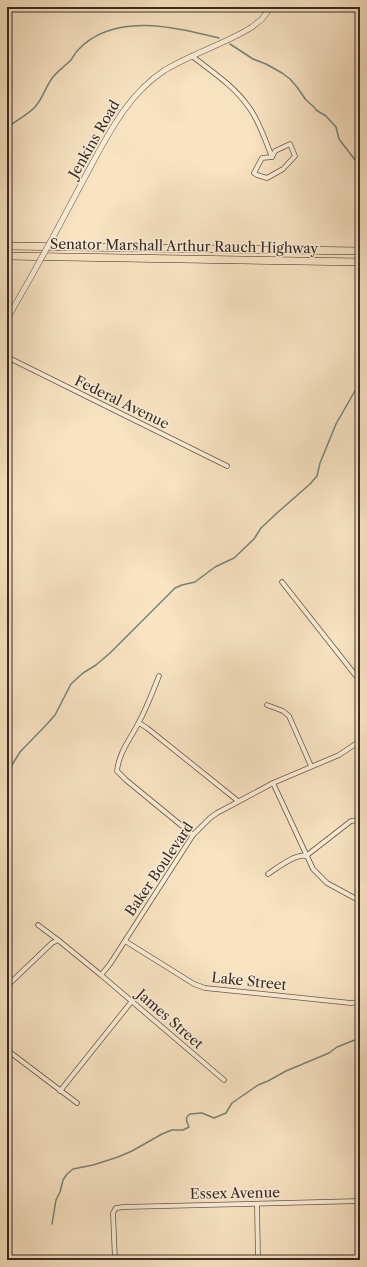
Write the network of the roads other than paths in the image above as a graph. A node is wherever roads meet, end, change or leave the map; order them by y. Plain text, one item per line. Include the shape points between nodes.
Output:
1 (271, 7) edge
2 (192, 56) junction
3 (272, 157) junction
4 (7, 246) edge
5 (360, 251) edge
6 (7, 256) edge
7 (360, 262) edge
8 (7, 319) edge
9 (7, 357) edge
10 (227, 466) dead end
11 (282, 582) dead end
12 (159, 676) dead end
13 (360, 681) edge
14 (267, 705) dead end
15 (139, 723) junction
16 (360, 741) edge
17 (311, 766) junction
18 (273, 783) junction
19 (238, 801) junction
20 (360, 820) edge
21 (193, 835) junction
22 (306, 856) junction
23 (268, 874) dead end
24 (360, 901) edge
25 (38, 924) dead end
26 (58, 940) junction
27 (125, 941) junction
28 (101, 974) junction
29 (7, 986) edge
30 (132, 1001) junction
31 (360, 1002) edge
32 (7, 1050) edge
33 (224, 1080) dead end
34 (60, 1091) junction
35 (77, 1103) dead end
36 (360, 1201) edge
37 (257, 1204) junction
38 (115, 1260) edge
39 (258, 1260) edge

1 - 2 street, Jenkins Road via 247,30
2 - 3 street via 236,92 248,106
2 - 8 street, Jenkins Road, bridge via 151,80 126,106
3 - 3 street via 275,150 290,144 295,156 283,170 267,178 254,173 262,158
4 - 5 highway, Senator Marshall Arthur Rauch Highway
6 - 7 highway, Senator Marshall Arthur Rauch Highway
9 - 10 street, Federal Avenue
11 - 13 street
12 - 15 street
14 - 17 street via 284,711 289,716
15 - 19 street
15 - 21 street via 123,751 117,771
16 - 17 street, Baker Boulevard via 339,755
17 - 18 street, Baker Boulevard
18 - 19 street, Baker Boulevard
18 - 22 street
19 - 21 street, Baker Boulevard via 210,818
20 - 22 street via 351,821
21 - 27 street, Baker Boulevard
22 - 23 street via 297,857
22 - 24 street via 323,880
25 - 26 street, James Street
26 - 28 street, James Street
26 - 29 street
27 - 28 street, Baker Boulevard
27 - 31 street, Lake Street via 194,984 206,988
28 - 30 street, James Street
30 - 33 street, James Street
30 - 34 street
32 - 34 street
34 - 35 street
36 - 37 street, Essex Avenue
37 - 38 street, Essex Avenue via 116,1208 113,1213
37 - 39 street

